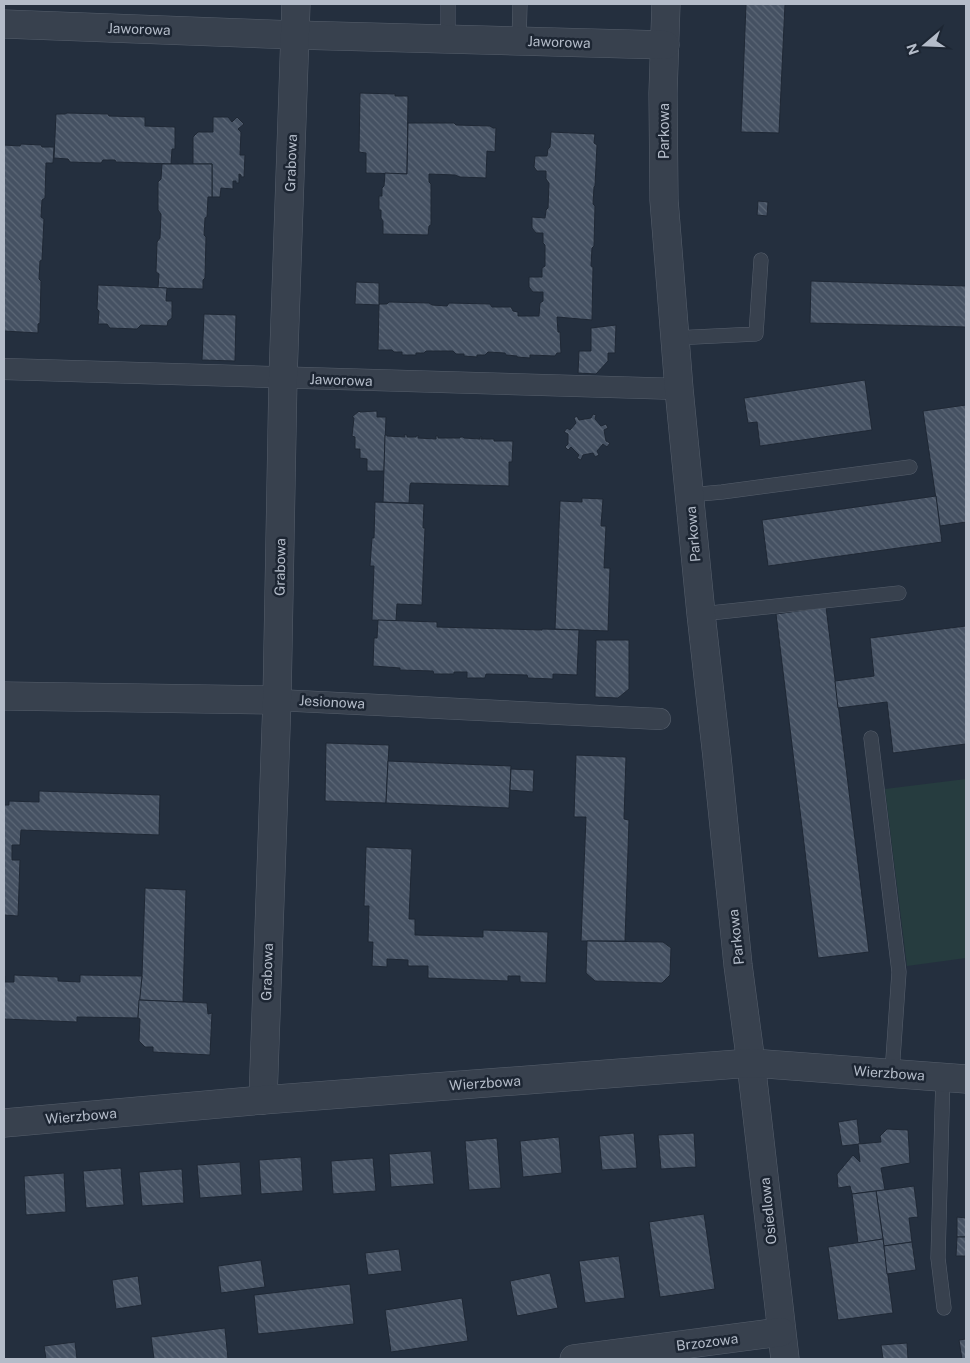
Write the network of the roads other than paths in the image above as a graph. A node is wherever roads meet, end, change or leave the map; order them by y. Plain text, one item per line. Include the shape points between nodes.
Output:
1 (296, 4) edge
2 (448, 4) edge
3 (520, 4) edge
4 (666, 4) edge
5 (4, 24) edge
6 (296, 35) junction
7 (448, 39) junction
8 (519, 41) junction
9 (665, 45) junction
10 (761, 260) dead end
11 (674, 338) junction
12 (4, 370) edge
13 (283, 378) junction
14 (679, 389) junction
15 (910, 467) dead end
16 (689, 495) junction
17 (898, 593) dead end
18 (701, 614) junction
19 (4, 696) edge
20 (277, 700) junction
21 (660, 718) dead end
22 (871, 738) dead end
23 (751, 1063) junction
24 (892, 1073) junction
25 (954, 1078) edge
26 (263, 1100) junction
27 (4, 1123) edge
28 (944, 1308) dead end
29 (781, 1332) junction
30 (574, 1359) edge
31 (785, 1359) edge

1 - 6 street, Grabowa
2 - 7 lane
3 - 8 lane
4 - 9 street, Parkowa
5 - 6 street, Jaworowa
6 - 7 street, Jaworowa
6 - 13 street, Grabowa
7 - 8 street, Jaworowa
8 - 9 street, Jaworowa
9 - 11 street, Parkowa via 664,200
10 - 11 lane via 756,334
11 - 14 street, Parkowa
12 - 13 street, Jaworowa
13 - 14 street, Jaworowa
13 - 20 street, Grabowa
14 - 16 street, Parkowa
15 - 16 lane
16 - 18 street, Parkowa
17 - 18 lane
18 - 23 street, Parkowa
19 - 20 street, Jesionowa
20 - 21 street, Jesionowa
20 - 26 street, Grabowa
22 - 24 lane via 899,972
23 - 24 street, Wierzbowa
23 - 26 street, Wierzbowa
23 - 29 street, Osiedlowa
24 - 25 street, Wierzbowa
25 - 28 lane via 938,1258
26 - 27 street, Wierzbowa
29 - 30 street, Brzozowa
29 - 31 street, Osiedlowa

